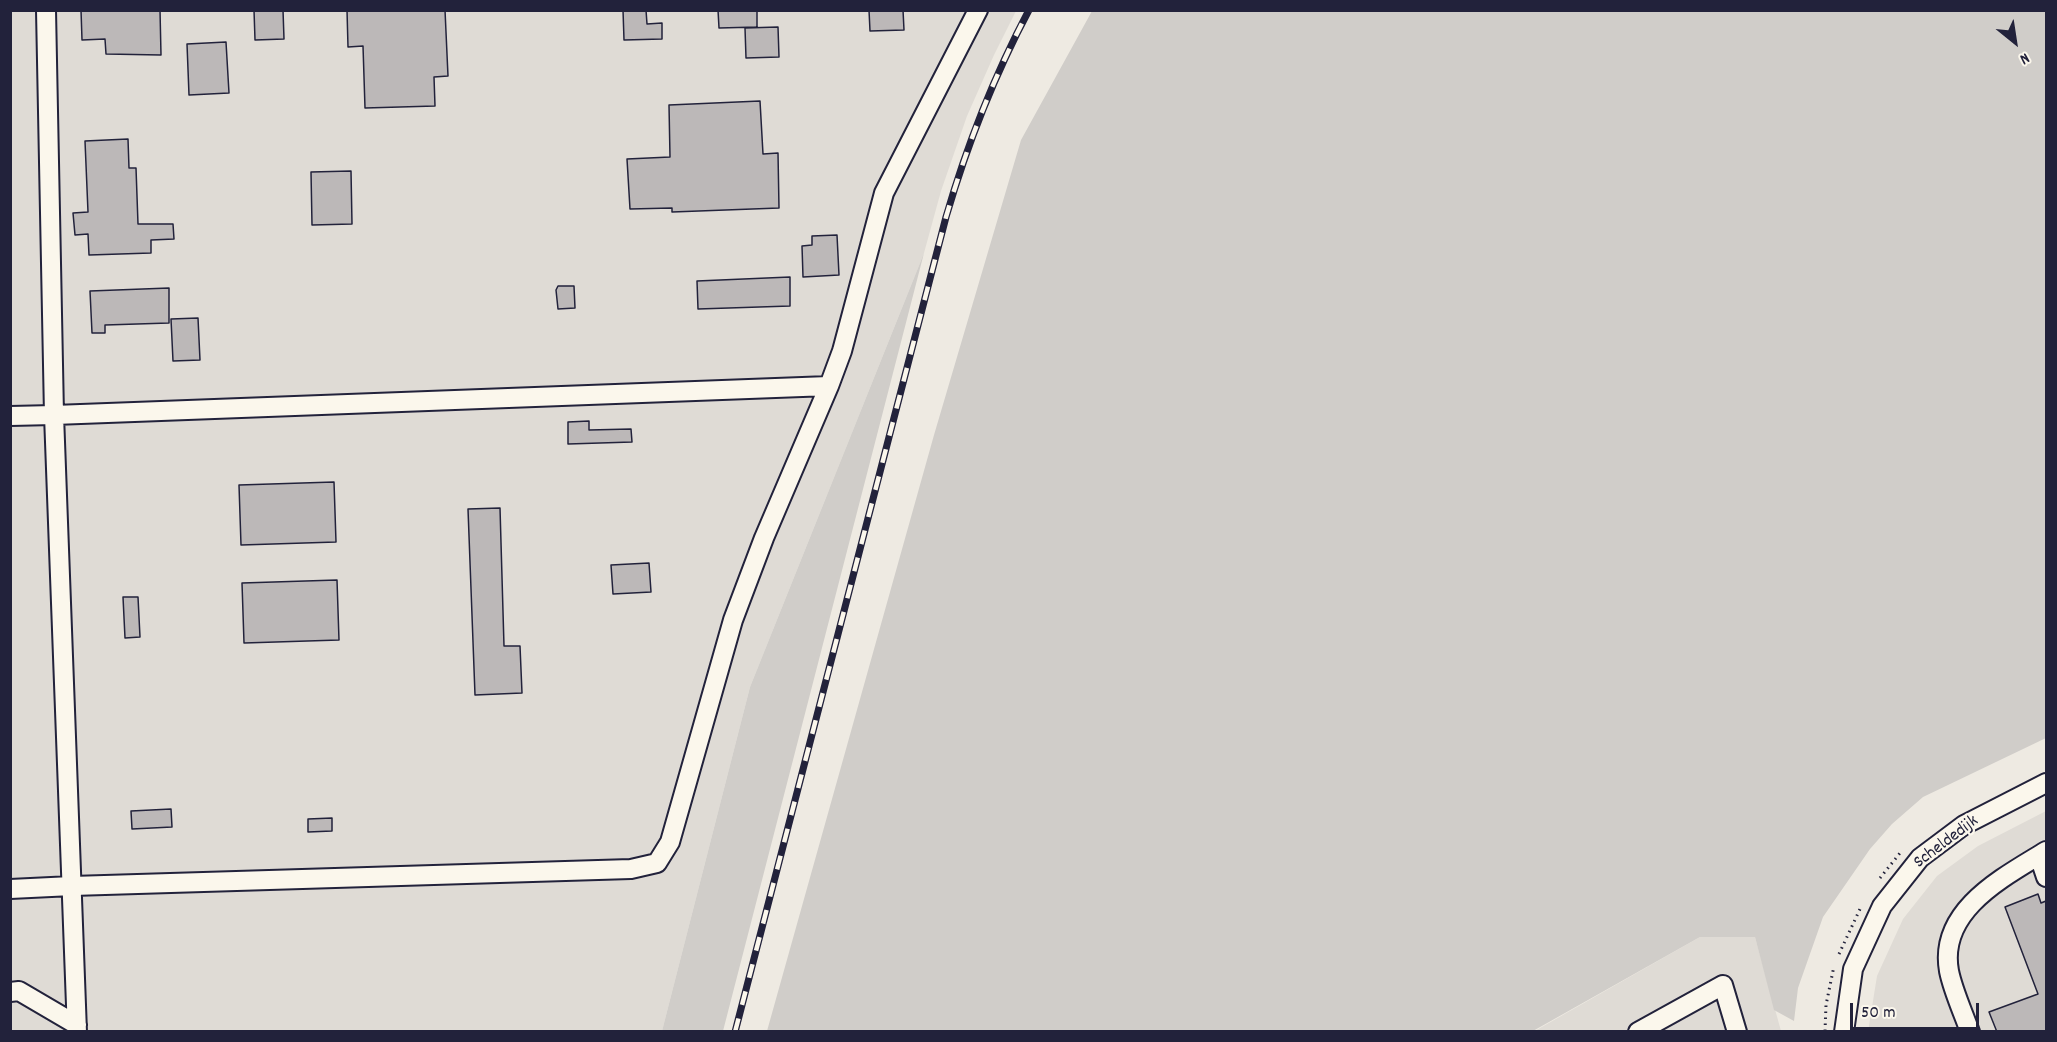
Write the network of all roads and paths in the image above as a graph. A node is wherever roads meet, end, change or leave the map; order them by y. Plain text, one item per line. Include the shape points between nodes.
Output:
1 (46, 10) edge
2 (978, 10) edge
3 (829, 386) junction
4 (54, 415) junction
5 (10, 416) edge
6 (2046, 783) edge
7 (2042, 853) edge
8 (2046, 877) edge
9 (72, 886) junction
10 (10, 889) edge
11 (10, 992) edge
12 (77, 1028) edge
13 (1638, 1032) edge
14 (1737, 1032) edge
15 (1844, 1032) edge
16 (1970, 1032) edge

1 - 4 street
2 - 3 street via 884,193
3 - 4 street
3 - 9 street via 733,620 670,842 657,863 631,869
4 - 5 street
4 - 9 street
6 - 15 street, Scheldedijk via 1964,825 1920,858 1882,906 1853,969
7 - 8 street
7 - 16 street via 1980,896 1953,930 1949,971
9 - 10 street
9 - 12 street
11 - 12 street via 19,992
13 - 14 street via 1723,985

